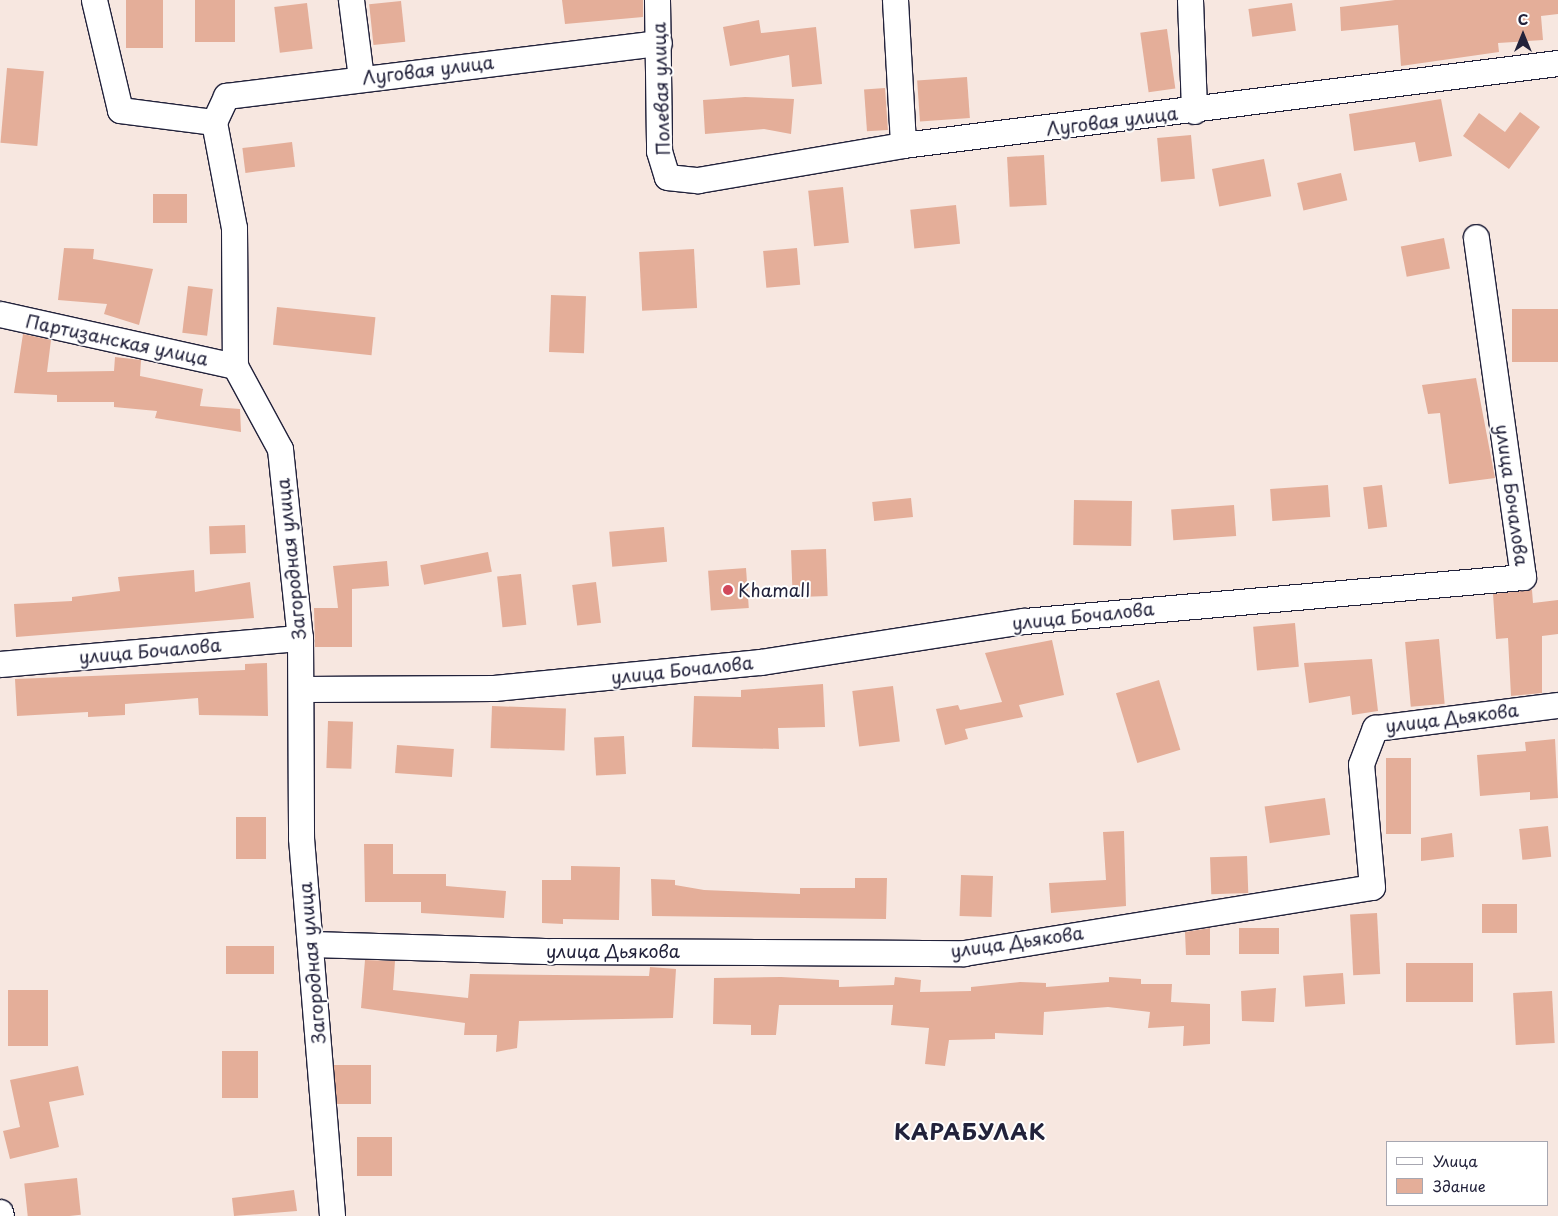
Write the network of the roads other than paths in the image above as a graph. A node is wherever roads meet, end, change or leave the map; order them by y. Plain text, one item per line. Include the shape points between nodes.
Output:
1 (94, 0) edge
2 (351, 0) edge
3 (657, 0) edge
4 (896, 0) edge
5 (1190, 0) edge
6 (659, 43) junction
7 (1558, 63) edge
8 (360, 78) junction
9 (1194, 111) junction
10 (214, 122) junction
11 (903, 145) junction
12 (667, 177) joint
13 (1476, 237) dead end
14 (0, 314) edge
15 (235, 366) junction
16 (300, 638) junction
17 (0, 664) edge
18 (303, 689) junction
19 (1558, 705) edge
20 (311, 944) junction
21 (0, 1212) edge
22 (1, 1216) edge
23 (332, 1216) edge

1 - 10 street via 120,110
2 - 8 street
3 - 6 street, Полевая улица
4 - 11 street
5 - 9 street
6 - 8 street, Луговая улица
6 - 12 street, Полевая улица via 659,151
7 - 9 street, Луговая улица
8 - 10 street, Луговая улица via 226,96
9 - 11 street, Луговая улица
10 - 15 street, Загородная улица via 234,228
11 - 12 street, Луговая улица via 698,180
13 - 18 street, улица Бочалова via 1524,577 1024,621 761,662 494,688
14 - 15 street, Партизанская улица
15 - 16 street, Загородная улица via 280,449
16 - 17 street, улица Бочалова
16 - 18 street, Загородная улица
18 - 20 street, Загородная улица via 301,838
19 - 20 street, улица Дьякова via 1375,728 1361,764 1372,887 964,953 553,951
20 - 23 street, Загородная улица
21 - 22 street

